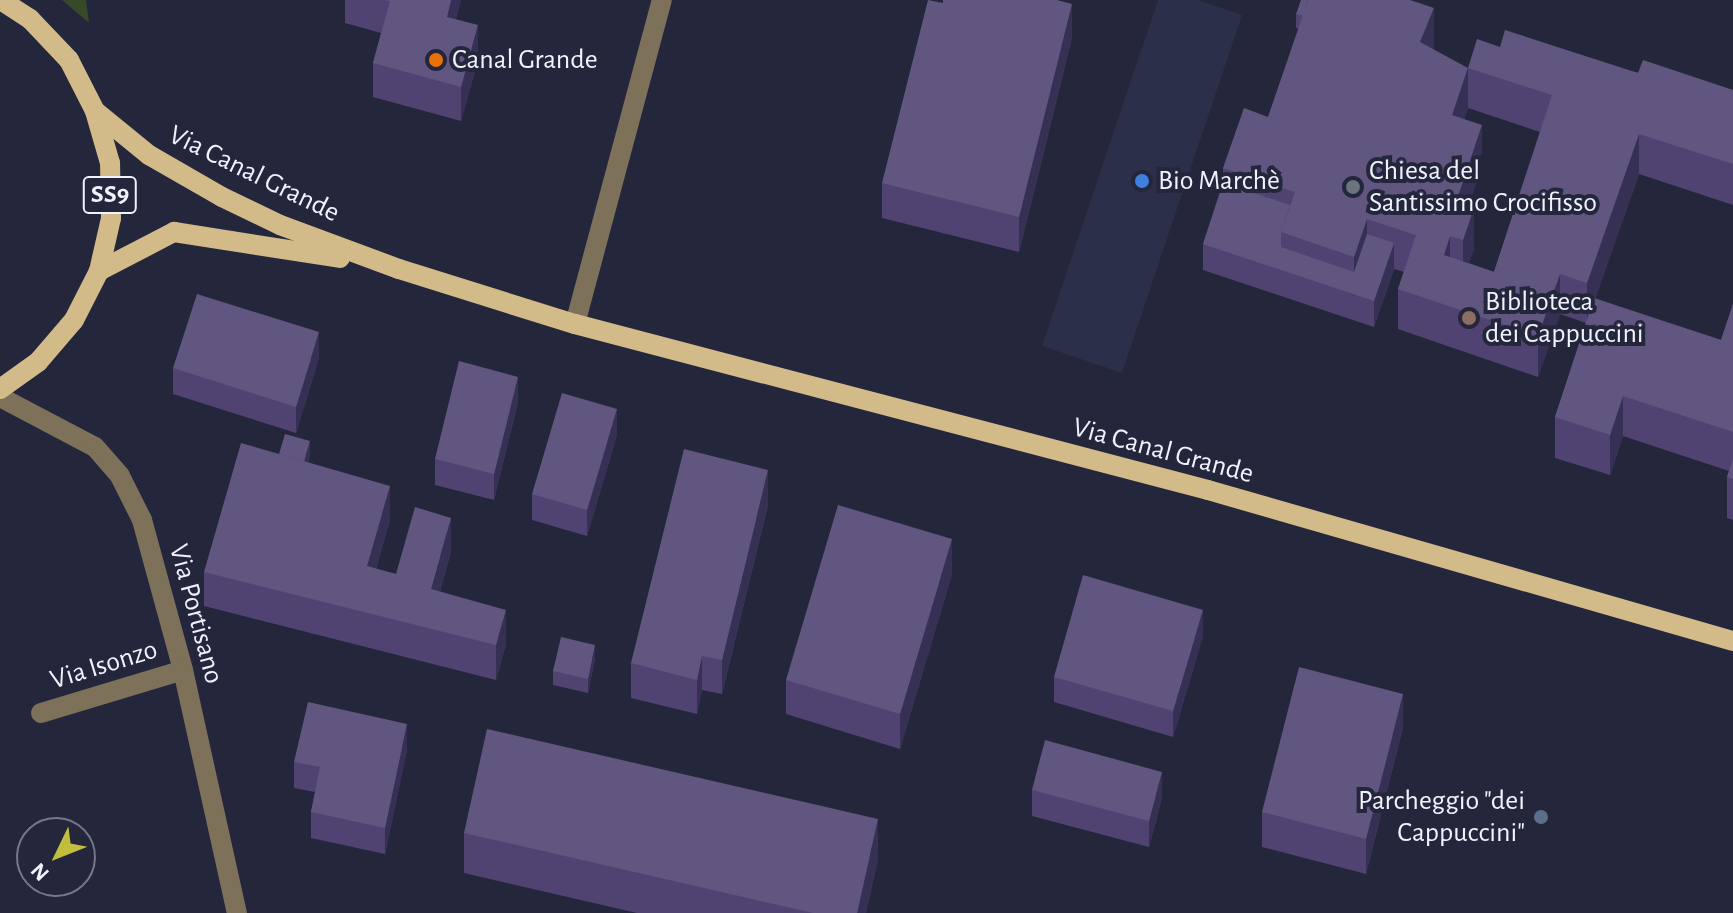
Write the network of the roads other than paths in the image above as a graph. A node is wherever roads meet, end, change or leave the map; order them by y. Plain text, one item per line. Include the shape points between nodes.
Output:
1 (1, 0) edge
2 (662, 0) edge
3 (95, 111) junction
4 (399, 269) junction
5 (99, 271) junction
6 (575, 324) junction
7 (0, 389) edge
8 (0, 397) edge
9 (1733, 641) edge
10 (183, 670) junction
11 (41, 713) dead end
12 (237, 913) edge

1 - 3 main road, SS9 via 30,19 69,60
2 - 6 street
3 - 4 main road, Via Canal Grande via 149,155 222,197 280,225
3 - 5 main road, SS9 via 110,163 111,218
4 - 5 main road, Via Canal Grande via 174,232
4 - 6 main road, Via Canal Grande
5 - 7 main road, SS9 via 74,320 38,362
6 - 9 main road, Via Canal Grande via 1208,490
8 - 10 street, Via Portisano via 95,447 120,476 142,520
10 - 11 street, Via Isonzo
10 - 12 street, Via Portisano

